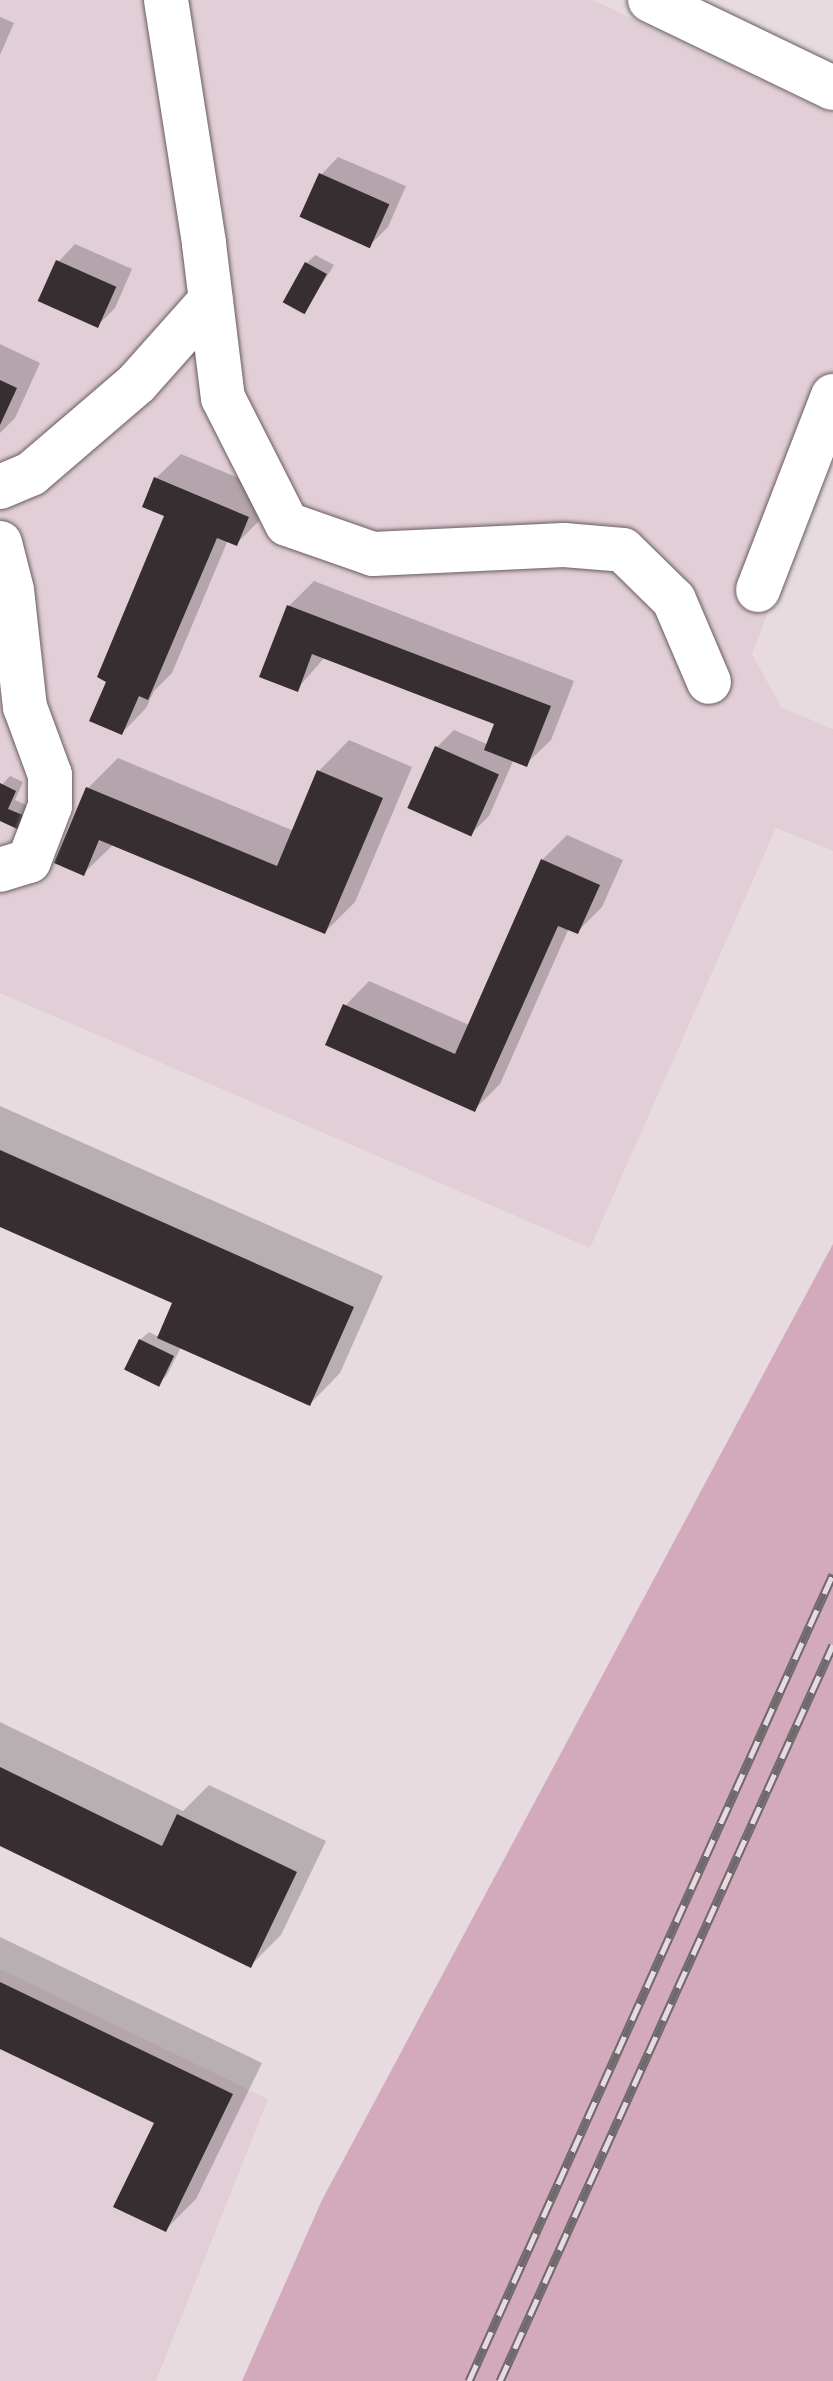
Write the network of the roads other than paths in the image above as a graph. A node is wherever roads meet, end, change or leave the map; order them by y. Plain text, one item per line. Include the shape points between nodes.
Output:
1 (166, 0) edge
2 (650, 0) edge
3 (833, 88) edge
4 (211, 300) junction
5 (833, 396) edge
6 (0, 487) edge
7 (0, 543) edge
8 (758, 590) dead end
9 (709, 682) dead end
10 (0, 870) edge

1 - 4 street
2 - 3 street
4 - 6 street via 137,383 31,474
4 - 9 street via 223,398 287,524 373,554 564,545 623,550 674,600
5 - 8 street
7 - 10 street via 12,590 25,707 50,775 50,806 29,861

